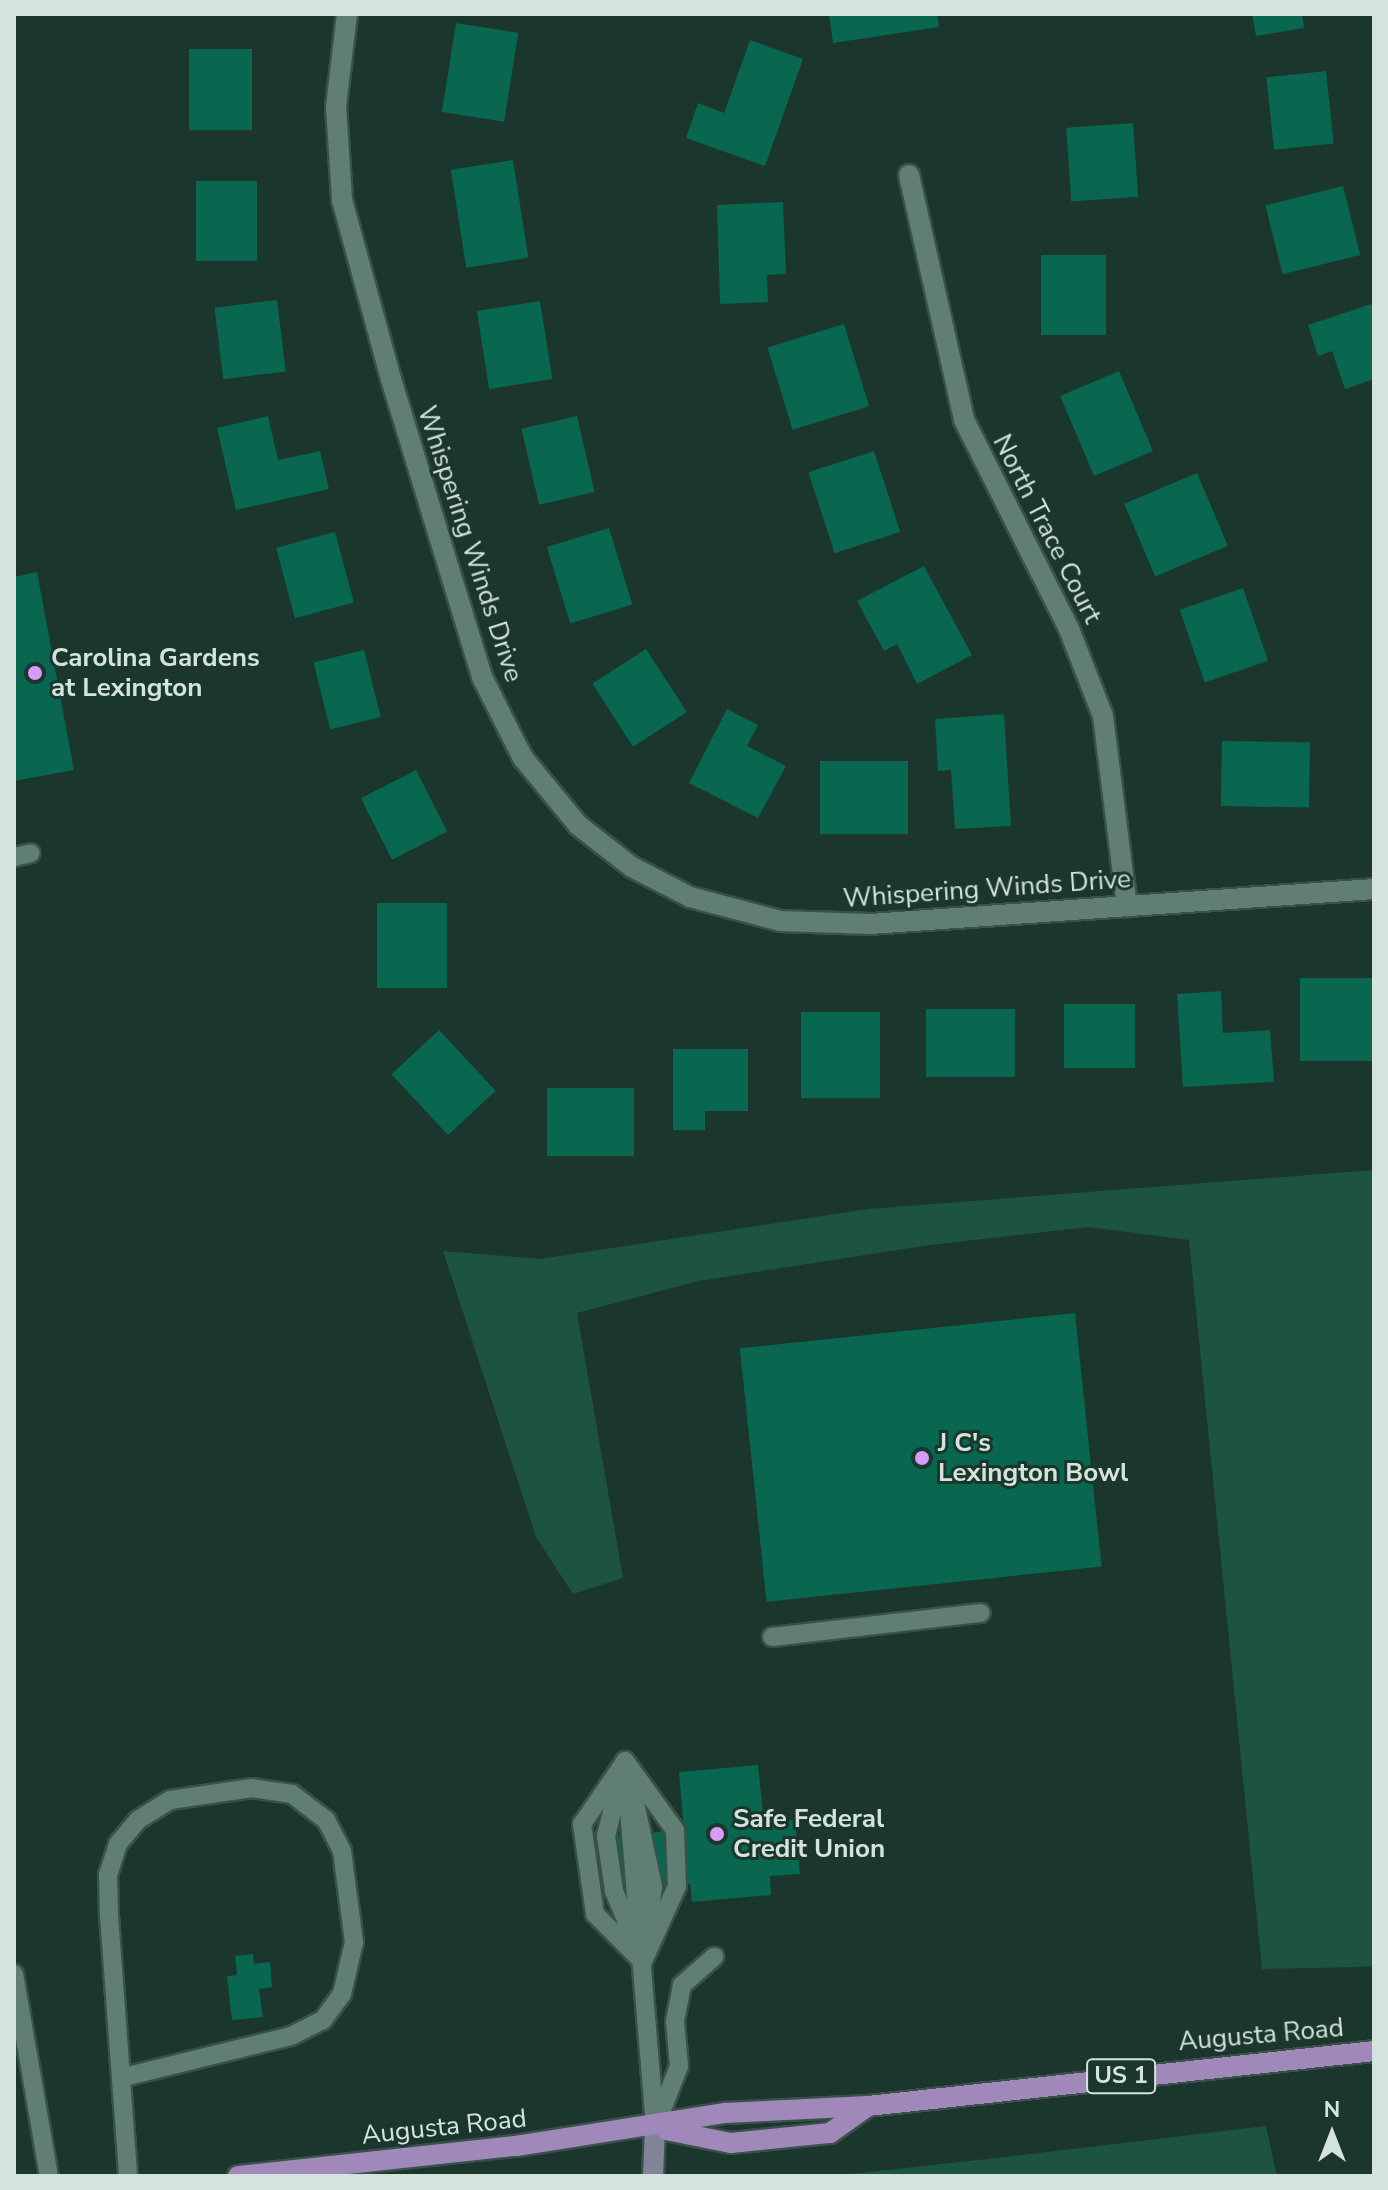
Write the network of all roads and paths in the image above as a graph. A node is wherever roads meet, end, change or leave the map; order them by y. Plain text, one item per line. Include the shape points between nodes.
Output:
1 (347, 14) edge
2 (909, 175) dead end
3 (1374, 889) edge
4 (1127, 906) junction
5 (981, 1613) dead end
6 (772, 1637) dead end
7 (625, 1761) junction
8 (714, 1957) dead end
9 (643, 1962) junction
10 (14, 1974) edge
11 (1374, 2051) edge
12 (124, 2077) junction
13 (868, 2106) junction
14 (655, 2127) junction
15 (49, 2176) edge
16 (128, 2176) edge
17 (238, 2176) edge
18 (653, 2176) edge

1 - 4 street, Whispering Winds Drive via 336,106 342,200 472,650 501,719 548,793 632,867 690,897 780,921 870,924
2 - 4 street, North Trace Court via 964,420 1069,629 1103,716
3 - 4 street, Whispering Winds Drive
5 - 6 lane
7 - 9 lane via 653,1887
7 - 9 lane via 606,1836 614,1891
7 - 9 lane via 675,1830 677,1886
7 - 9 lane via 582,1824 595,1914
8 - 14 lane via 682,1985 675,2021 679,2066
9 - 14 lane
10 - 15 lane
11 - 13 main road, Augusta Road / US 1
12 - 12 lane via 291,2036 323,2020 342,1994 354,1942 342,1851 326,1820 292,1794 252,1788 170,1800 138,1820 118,1844 108,1874 109,1915
12 - 16 lane
13 - 14 main road, Augusta Road / US 1 via 780,2107
13 - 14 main road, Augusta Road / US 1 via 830,2133 731,2143
14 - 17 main road, Augusta Road / US 1
14 - 18 street

